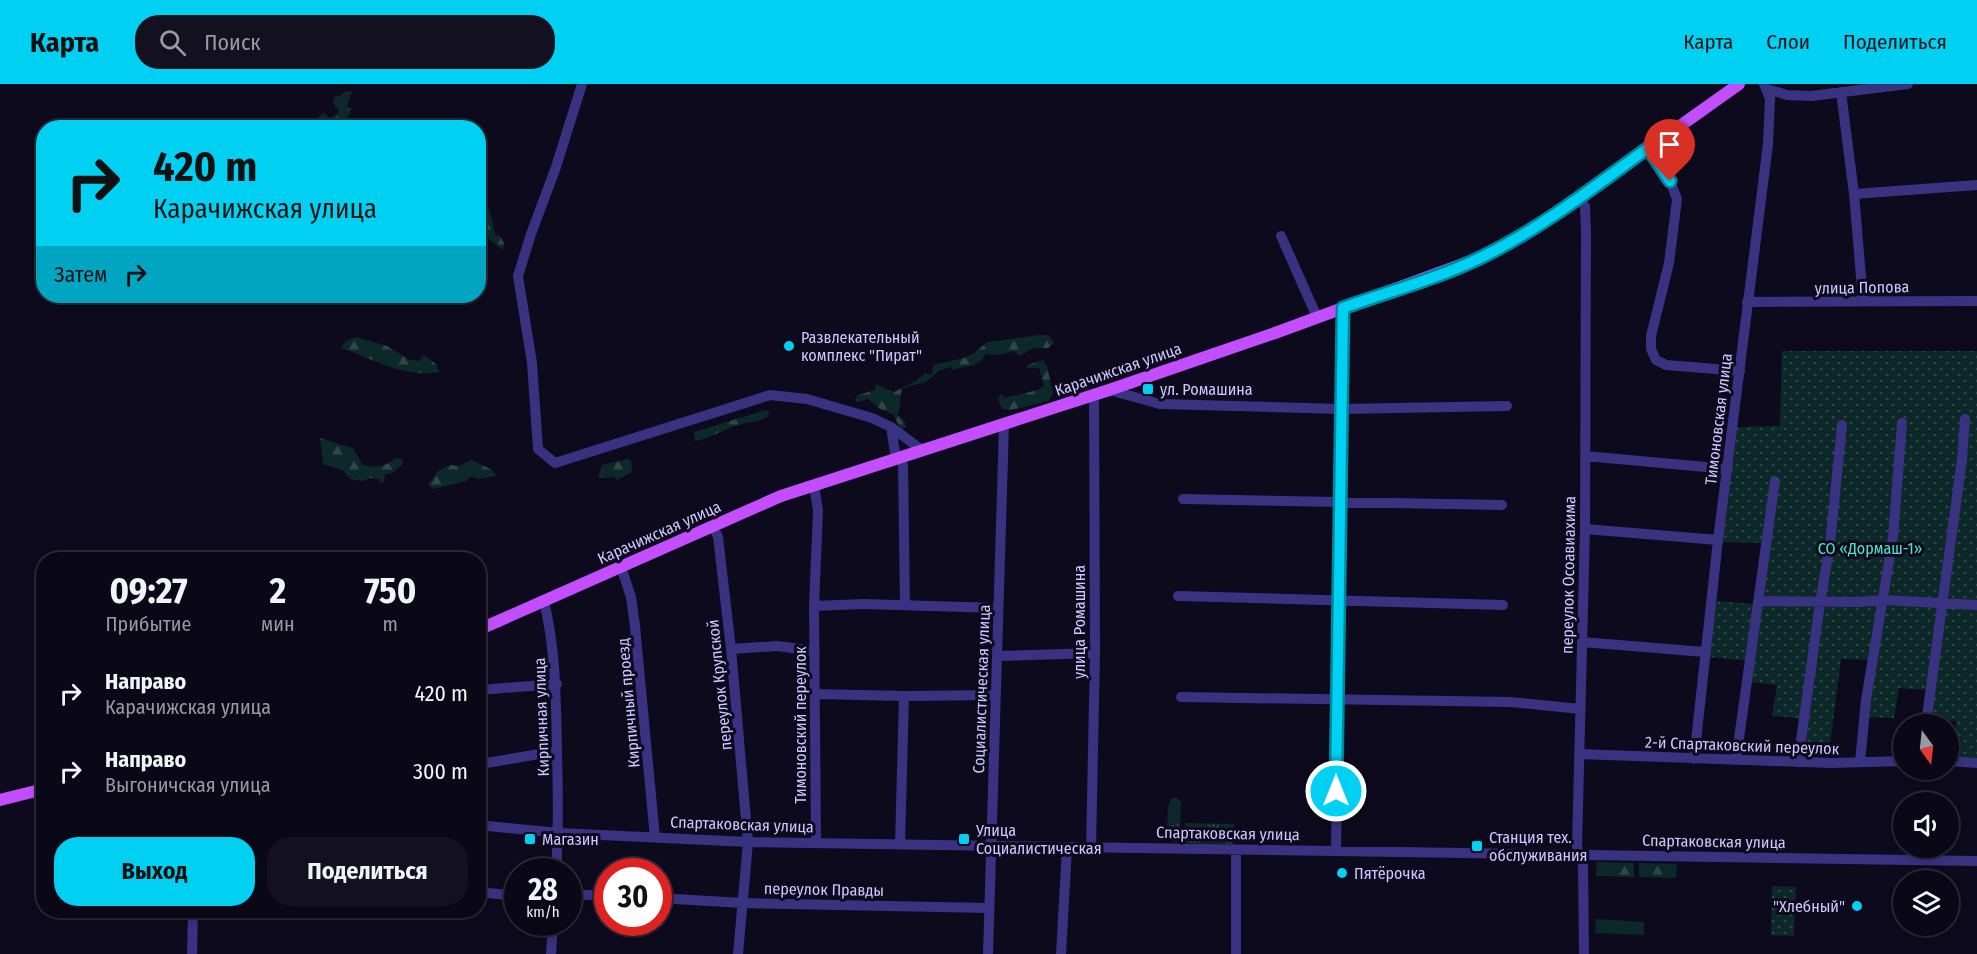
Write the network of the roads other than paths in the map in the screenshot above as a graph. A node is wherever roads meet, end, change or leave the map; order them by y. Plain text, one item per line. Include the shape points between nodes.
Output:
1 (582, 84) edge
2 (1739, 84) edge
3 (1908, 84) edge
4 (1766, 86) edge
5 (1841, 92) junction
6 (1648, 148) junction
7 (1977, 185) edge
8 (1854, 194) junction
9 (1580, 197) junction
10 (1281, 236) dead end
11 (1863, 301) junction
12 (1977, 301) edge
13 (1748, 302) junction
14 (1343, 308) junction
15 (1317, 317) junction
16 (1740, 371) junction
17 (1109, 390) junction
18 (1094, 394) junction
19 (1507, 406) dead end
20 (1342, 409) junction
21 (1965, 418) dead end
22 (1902, 423) dead end
23 (1004, 425) junction
24 (1842, 425) dead end
25 (891, 427) junction
26 (922, 450) junction
27 (1585, 456) junction
28 (898, 458) junction
29 (1728, 468) junction
30 (1775, 480) dead end
31 (814, 485) junction
32 (1183, 499) dead end
33 (1340, 503) junction
34 (1502, 505) dead end
35 (713, 525) junction
36 (1585, 529) junction
37 (1718, 540) junction
38 (621, 567) junction
39 (1178, 596) dead end
40 (1338, 600) junction
41 (1883, 600) junction
42 (544, 601) junction
43 (1758, 601) junction
44 (1820, 603) junction
45 (1942, 603) junction
46 (1503, 604) dead end
47 (905, 605) junction
48 (1977, 605) edge
49 (814, 606) junction
50 (998, 608) junction
51 (486, 626) edge
52 (1582, 642) junction
53 (731, 649) junction
54 (815, 651) junction
55 (1705, 652) junction
56 (1095, 653) junction
57 (998, 656) junction
58 (557, 684) junction
59 (486, 689) edge
60 (816, 693) junction
61 (996, 695) junction
62 (904, 696) junction
63 (1181, 697) dead end
64 (1336, 700) junction
65 (1580, 709) junction
66 (1927, 714) edge
67 (557, 751) junction
68 (1579, 754) junction
69 (1694, 759) junction
70 (1736, 760) junction
71 (1893, 761) edge
72 (1798, 762) junction
73 (1860, 762) junction
74 (1959, 762) edge
75 (486, 763) edge
76 (1977, 763) edge
77 (36, 791) edge
78 (0, 800) edge
79 (486, 826) edge
80 (559, 833) junction
81 (655, 838) junction
82 (748, 842) junction
83 (816, 843) junction
84 (900, 844) junction
85 (991, 847) junction
86 (1067, 848) junction
87 (1091, 849) junction
88 (1236, 850) junction
89 (1336, 851) junction
90 (1580, 856) junction
91 (557, 858) edge
92 (1977, 861) edge
93 (486, 893) edge
94 (504, 895) edge
95 (672, 899) edge
96 (743, 903) junction
97 (989, 908) junction
98 (194, 918) edge
99 (552, 936) edge
100 (192, 954) edge
101 (551, 954) edge
102 (738, 954) edge
103 (988, 954) edge
104 (1061, 954) edge
105 (1236, 954) edge
106 (1584, 954) edge

1 - 25 street via 518,276 532,363 538,449 555,463 770,395 807,399 872,417
2 - 6 main road, Карачижская улица
3 - 5 street
4 - 5 street via 1787,95
4 - 13 street, Тимоновская улица via 1770,99 1768,144
5 - 8 street
6 - 9 main road, Карачижская улица
6 - 16 street via 1677,199 1669,263 1651,349 1656,360 1666,365
7 - 8 street
8 - 11 street
9 - 14 main road, Карачижская улица via 1482,257
9 - 27 street, переулок Осоавиахима via 1585,207 1586,231
10 - 15 street
11 - 12 street, улица Попова
11 - 13 street, улица Попова
13 - 16 street, Тимоновская улица
14 - 15 main road, Карачижская улица
14 - 20 street
15 - 17 main road, Карачижская улица
16 - 29 street, Тимоновская улица
17 - 18 main road, Карачижская улица
17 - 20 street via 1160,404
18 - 23 main road, Карачижская улица
18 - 56 street, улица Ромашина
19 - 20 street
20 - 33 street
21 - 45 street
22 - 41 street via 1893,537
23 - 26 main road, Карачижская улица
23 - 50 street, Социалистическая улица
24 - 44 street
25 - 26 street
25 - 28 street
26 - 28 main road, Карачижская улица
27 - 29 street
27 - 36 street, переулок Осоавиахима
28 - 31 main road, Карачижская улица
28 - 47 street via 903,465
29 - 37 street, Тимоновская улица
30 - 43 street
31 - 35 main road, Карачижская улица
31 - 49 street, Тимоновский переулок via 819,511
32 - 33 street
33 - 34 street
33 - 40 street
35 - 38 main road, Карачижская улица
35 - 53 street, переулок Крупской via 718,537
36 - 37 street
36 - 52 street, переулок Осоавиахима
37 - 55 street, Тимоновская улица
38 - 42 main road, Карачижская улица
38 - 81 street, Кирпичный проезд via 635,626
39 - 40 street
40 - 46 street
40 - 64 street
41 - 44 street
41 - 45 street
41 - 73 street
42 - 51 main road, Карачижская улица
42 - 58 street, Кирпичная улица
43 - 44 street
43 - 70 street
44 - 72 street
45 - 48 street
45 - 66 street
47 - 49 street
47 - 50 street
49 - 54 street, Тимоновский переулок
50 - 57 street, Социалистическая улица
52 - 55 street
52 - 65 street, переулок Осоавиахима
53 - 54 street via 777,646
53 - 82 street, переулок Крупской
54 - 60 street, Тимоновский переулок
55 - 69 street, Тимоновская улица
56 - 57 street
56 - 87 street, улица Ромашина
57 - 61 street, Социалистическая улица
58 - 59 street
58 - 67 street, Кирпичная улица
60 - 62 street
60 - 83 street, Тимоновский переулок
61 - 62 street
61 - 85 street, Социалистическая улица
62 - 84 street
63 - 64 street
64 - 65 street via 1511,702
64 - 89 street
65 - 68 street, переулок Осоавиахима
67 - 75 street
67 - 80 street, Кирпичная улица
68 - 69 street, 2-й Спартаковский переулок
68 - 90 street, переулок Осоавиахима
69 - 70 street, 2-й Спартаковский переулок
70 - 72 street, 2-й Спартаковский переулок
71 - 73 street, 2-й Спартаковский переулок
72 - 73 street, 2-й Спартаковский переулок
74 - 76 street
77 - 78 main road
79 - 80 street, Спартаковская улица
80 - 81 street, Спартаковская улица
80 - 91 street, Кирпичная улица
81 - 82 street, Спартаковская улица
82 - 83 street, Спартаковская улица
82 - 96 street, переулок Крупской
83 - 84 street, Спартаковская улица
84 - 85 street, Спартаковская улица
85 - 86 street, Спартаковская улица
85 - 97 street, Социалистическая улица
86 - 87 street, Спартаковская улица
86 - 104 street
87 - 88 street, Спартаковская улица
88 - 89 street, Спартаковская улица
88 - 105 street
89 - 90 street, Спартаковская улица
90 - 92 street, Спартаковская улица
90 - 106 street, переулок Осоавиахима
93 - 94 street
95 - 96 street, переулок Правды
96 - 97 street, переулок Правды
96 - 102 street, переулок Крупской
97 - 103 street, Социалистическая улица
98 - 100 street
99 - 101 street

